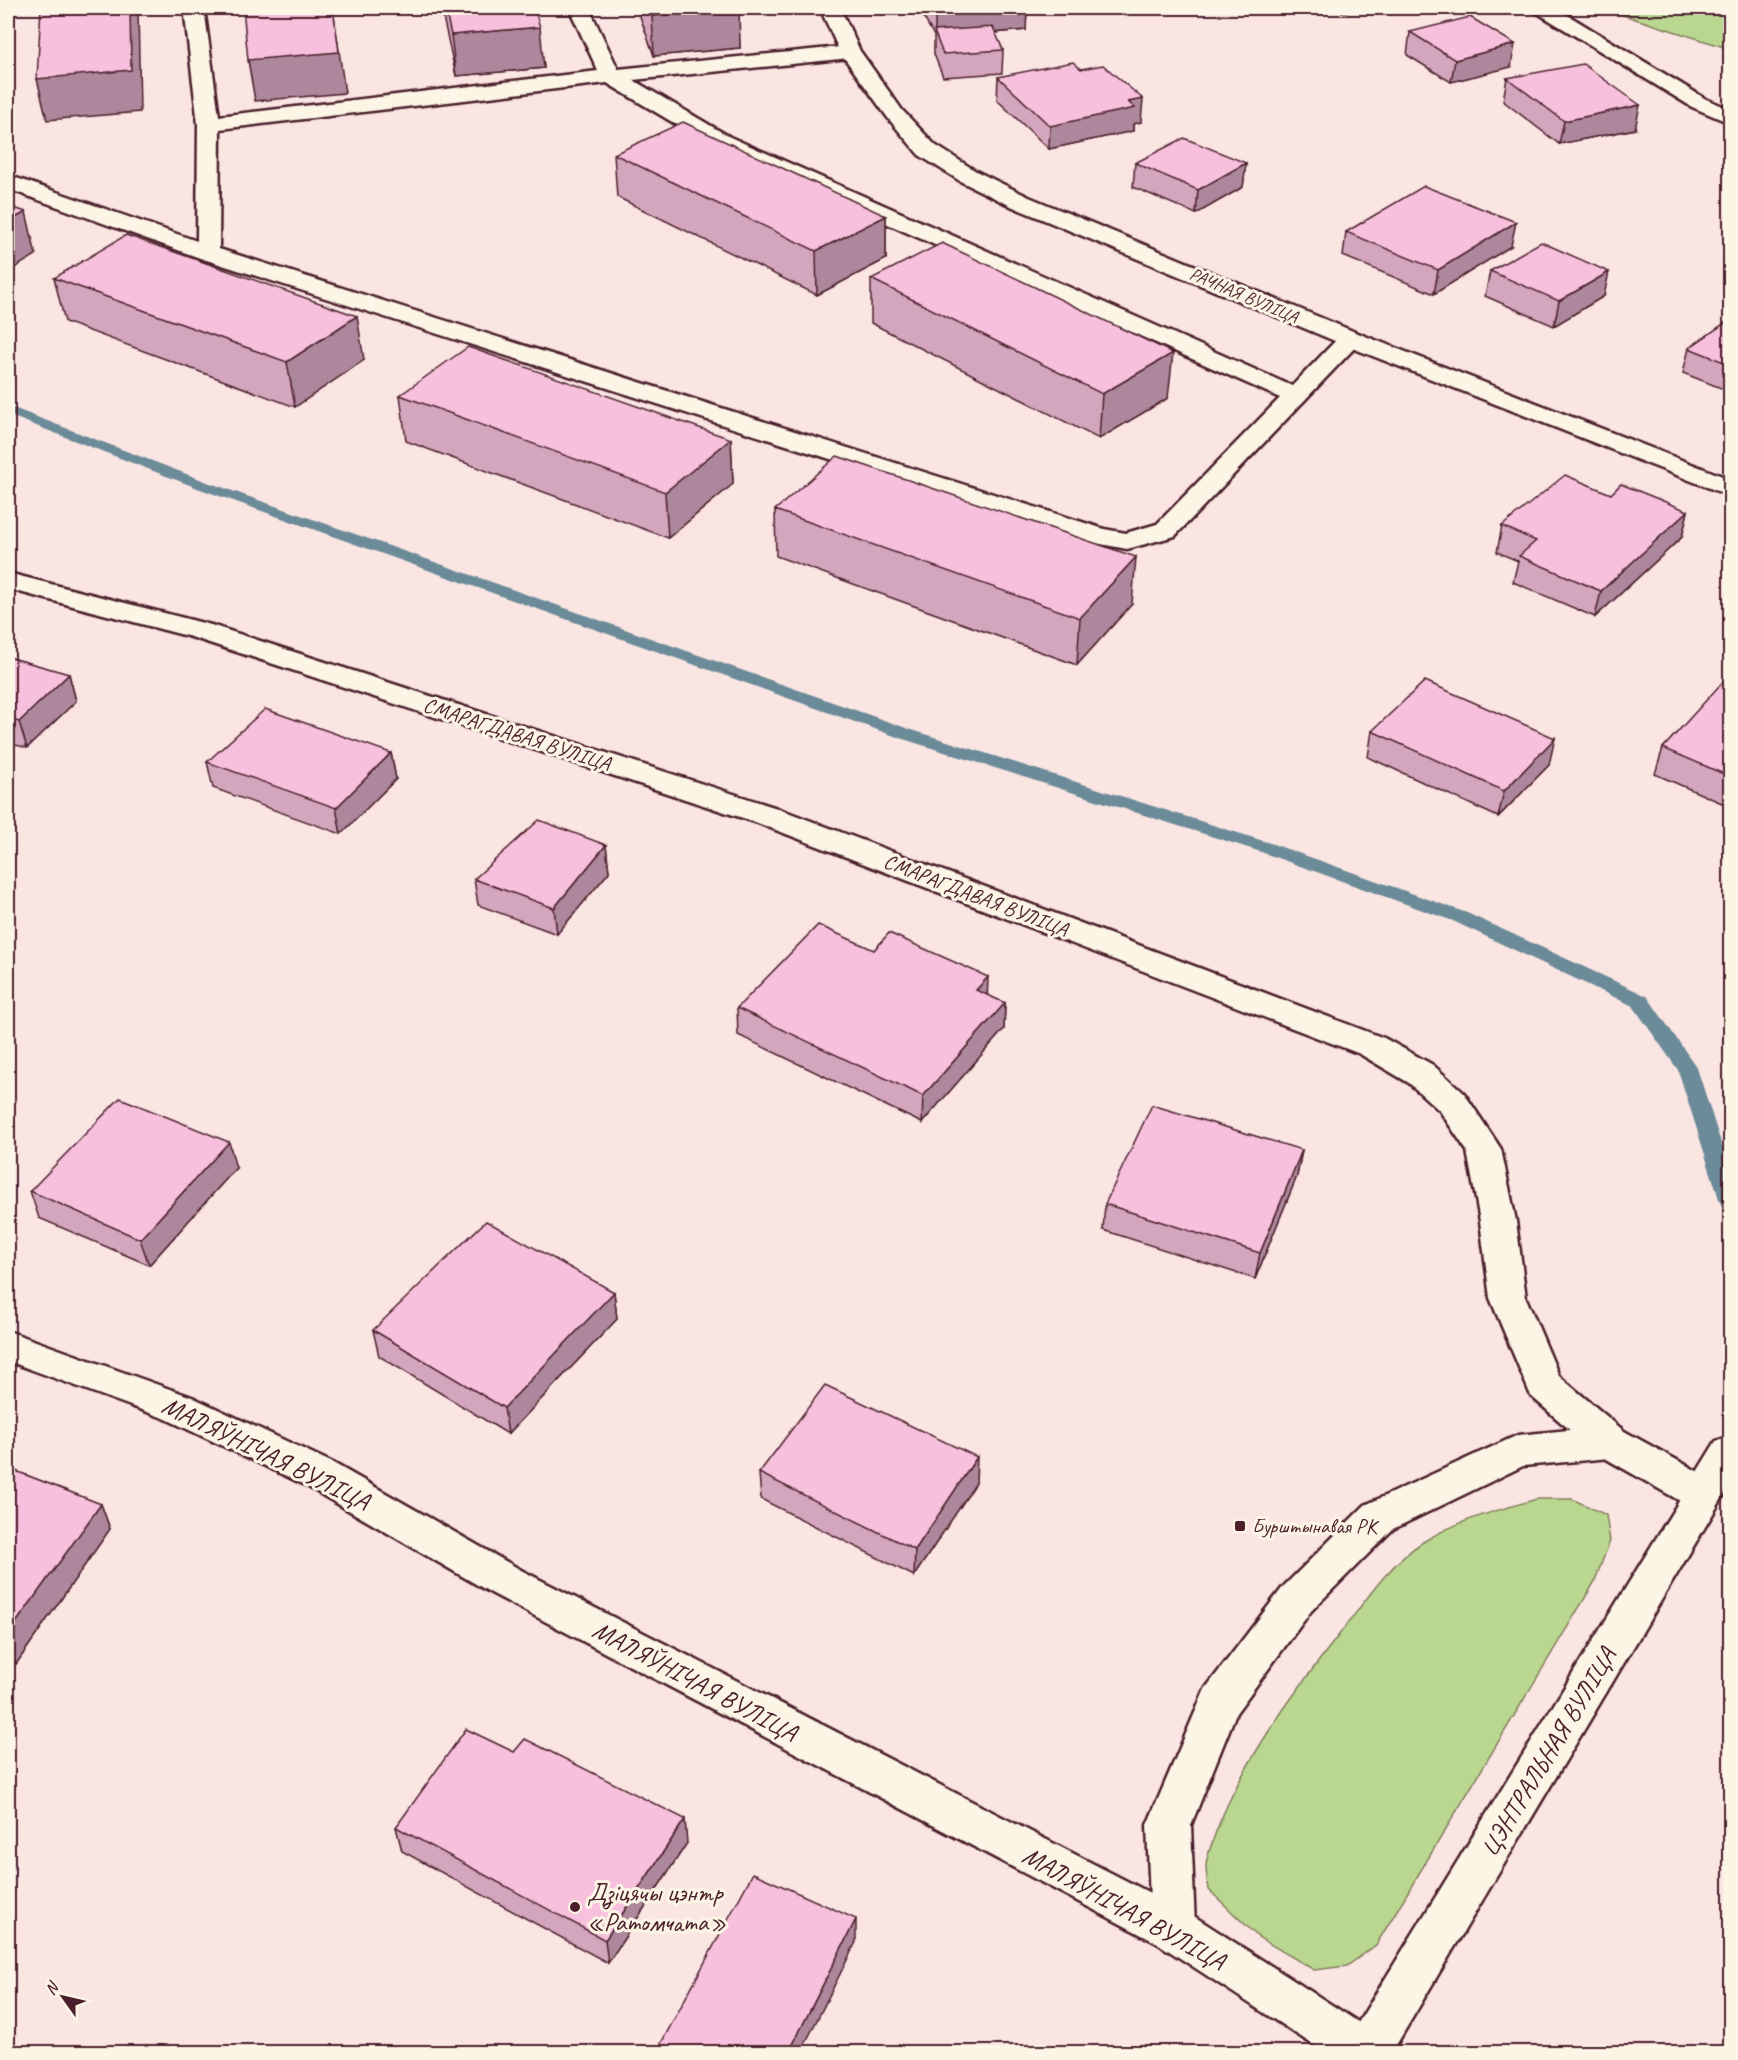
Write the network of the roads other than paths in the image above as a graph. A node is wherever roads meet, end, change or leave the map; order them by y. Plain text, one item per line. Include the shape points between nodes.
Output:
1 (194, 8) edge
2 (579, 8) edge
3 (830, 8) edge
4 (1543, 8) edge
5 (850, 52) junction
6 (610, 76) junction
7 (1731, 117) edge
8 (209, 124) junction
9 (8, 182) edge
10 (208, 253) junction
11 (1351, 339) junction
12 (1295, 396) junction
13 (1731, 488) edge
14 (8, 581) edge
15 (8, 1346) edge
16 (1610, 1442) junction
17 (1731, 1452) edge
18 (1703, 1494) junction
19 (1173, 1928) junction
20 (1365, 2052) edge

1 - 8 street
2 - 6 street
3 - 5 street, РАЧНАЯ ВУЛІЦА
4 - 7 street via 1699,103
5 - 6 street
5 - 11 street, РАЧНАЯ ВУЛІЦА via 927,150 968,176
6 - 8 street
6 - 12 street via 722,142
8 - 10 street
9 - 10 street
10 - 12 street via 1099,536 1127,541 1166,531
11 - 12 street
11 - 13 street, РАЧНАЯ ВУЛІЦА
14 - 16 street, СМАРАГДАВАЯ ВУЛІЦА via 201,631 766,815 1372,1046 1422,1074 1452,1102 1484,1149 1508,1298 1544,1385
15 - 19 street, МАЛЯЎНІЧАЯ ВУЛІЦА via 179,1408 319,1474 507,1582
16 - 18 street, СМАРАГДАВАЯ ВУЛІЦА
16 - 19 street via 1518,1452 1378,1517 1298,1599 1220,1702 1169,1825
17 - 18 street, ЦЭНТРАЛЬНАЯ ВУЛІЦА
18 - 20 street, ЦЭНТРАЛЬНАЯ ВУЛІЦА
19 - 20 street, МАЛЯЎНІЧАЯ ВУЛІЦА

